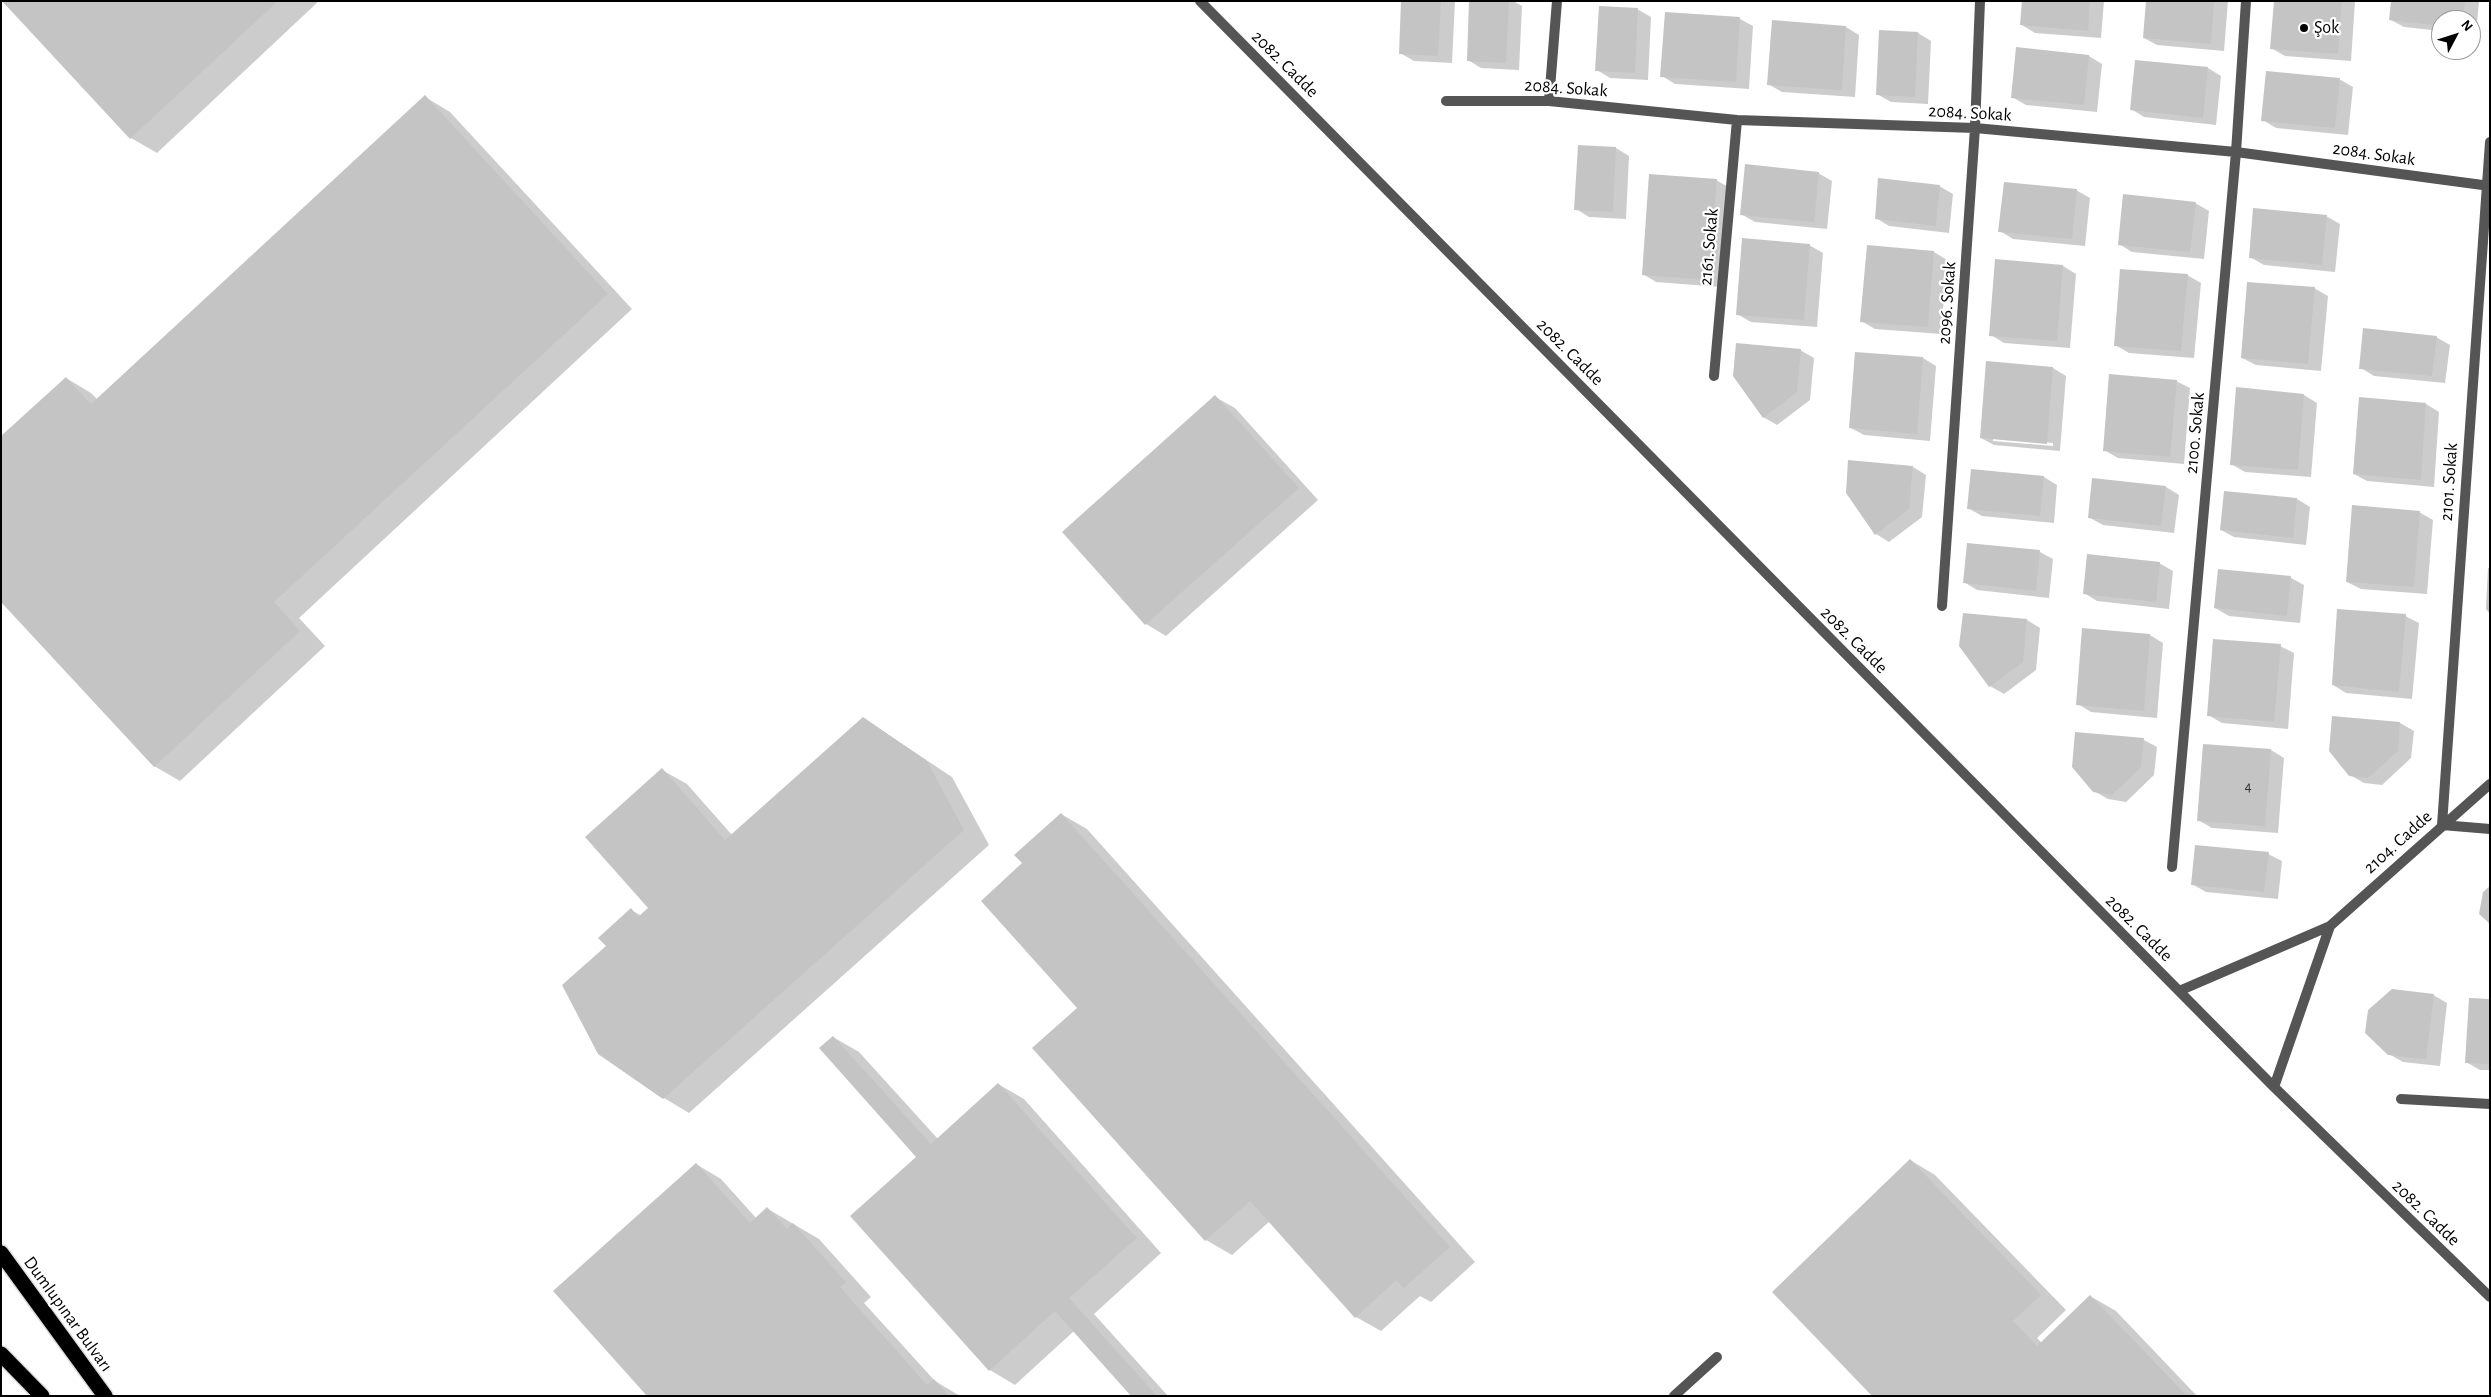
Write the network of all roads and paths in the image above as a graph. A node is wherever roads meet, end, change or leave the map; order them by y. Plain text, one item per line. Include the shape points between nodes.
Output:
1 (1200, 1) edge
2 (1557, 1) edge
3 (1980, 1) edge
4 (2246, 1) edge
5 (1446, 101) dead end
6 (1550, 101) junction
7 (1736, 120) junction
8 (1975, 128) junction
9 (2490, 142) edge
10 (2236, 152) junction
11 (2488, 186) edge
12 (1714, 376) dead end
13 (1942, 606) dead end
14 (2490, 784) edge
15 (2442, 825) junction
16 (2490, 829) edge
17 (2172, 867) dead end
18 (2330, 926) junction
19 (2179, 991) junction
20 (2274, 1087) junction
21 (2401, 1099) dead end
22 (2490, 1104) edge
23 (1, 1254) edge
24 (2490, 1297) edge
25 (1, 1354) edge
26 (1717, 1357) dead end
27 (42, 1396) edge
28 (105, 1396) edge
29 (1674, 1396) edge

1 - 19 street, 2082. Cadde
2 - 6 street
3 - 8 street, 2096. Sokak
4 - 10 street, 2100. Sokak
5 - 6 street, 2084. Sokak
6 - 7 street, 2084. Sokak
7 - 8 street, 2084. Sokak
7 - 12 street, 2161. Sokak
8 - 10 street, 2084. Sokak
8 - 13 street, 2096. Sokak
9 - 11 street, 2101. Sokak
10 - 11 street, 2084. Sokak
10 - 17 street, 2100. Sokak
11 - 15 street, 2101. Sokak
14 - 15 street, 2104. Cadde
15 - 16 street
15 - 18 street, 2104. Cadde
18 - 19 street, 2104. Cadde
18 - 20 street, 2104. Cadde
19 - 20 street, 2082. Cadde
20 - 24 street, 2082. Cadde
21 - 22 street
23 - 28 highway, Dumlupınar Bulvarı
25 - 27 highway
26 - 29 street

